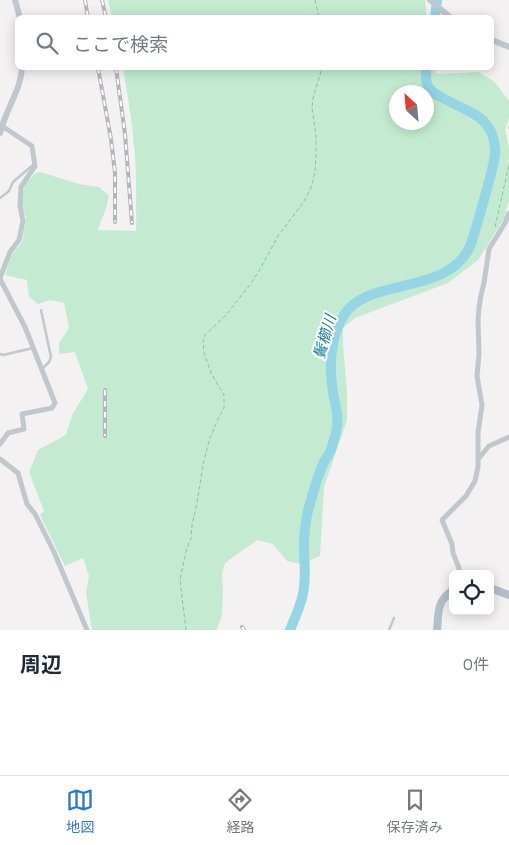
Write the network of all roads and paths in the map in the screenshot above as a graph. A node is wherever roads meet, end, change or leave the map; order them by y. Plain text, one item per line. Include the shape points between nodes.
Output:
1 (15, 0) edge
2 (315, 0) edge
3 (430, 0) edge
4 (19, 15) edge
5 (318, 15) edge
6 (448, 15) edge
7 (494, 41) edge
8 (509, 47) edge
9 (22, 70) edge
10 (321, 70) edge
11 (509, 126) edge
12 (509, 129) edge
13 (1, 130) edge
14 (34, 163) junction
15 (509, 165) edge
16 (0, 198) edge
17 (509, 213) edge
18 (494, 233) dead end
19 (0, 278) edge
20 (41, 310) dead end
21 (33, 348) junction
22 (0, 354) edge
23 (41, 370) junction
24 (509, 437) edge
25 (0, 444) edge
26 (478, 458) junction
27 (0, 459) edge
28 (459, 570) edge
29 (494, 589) edge
30 (449, 594) edge
31 (509, 595) edge
32 (394, 618) dead end
33 (87, 630) edge
34 (186, 630) edge
35 (388, 630) edge
36 (437, 630) edge

1 - 4 street
2 - 5 path
3 - 6 street
7 - 8 street
9 - 13 street via 19,88
10 - 34 path via 312,108 316,154 311,188 249,286 205,335 203,342 204,353 224,395 224,408 202,465 191,538 180,580
11 - 12 path
13 - 14 street via 32,146
14 - 16 lane
14 - 19 street via 21,187 20,206 24,221 19,240 10,252
15 - 18 path
17 - 26 street via 489,249 479,308 477,376 482,406
19 - 21 street
20 - 23 lane via 50,357
21 - 22 lane
21 - 23 street
23 - 25 street via 55,403 52,408 22,414 24,429 8,433
24 - 26 street via 489,446
26 - 28 street via 475,481 466,496 442,520
27 - 33 street via 18,473 27,504 54,552
29 - 31 main road
30 - 36 main road via 439,606
32 - 35 lane

